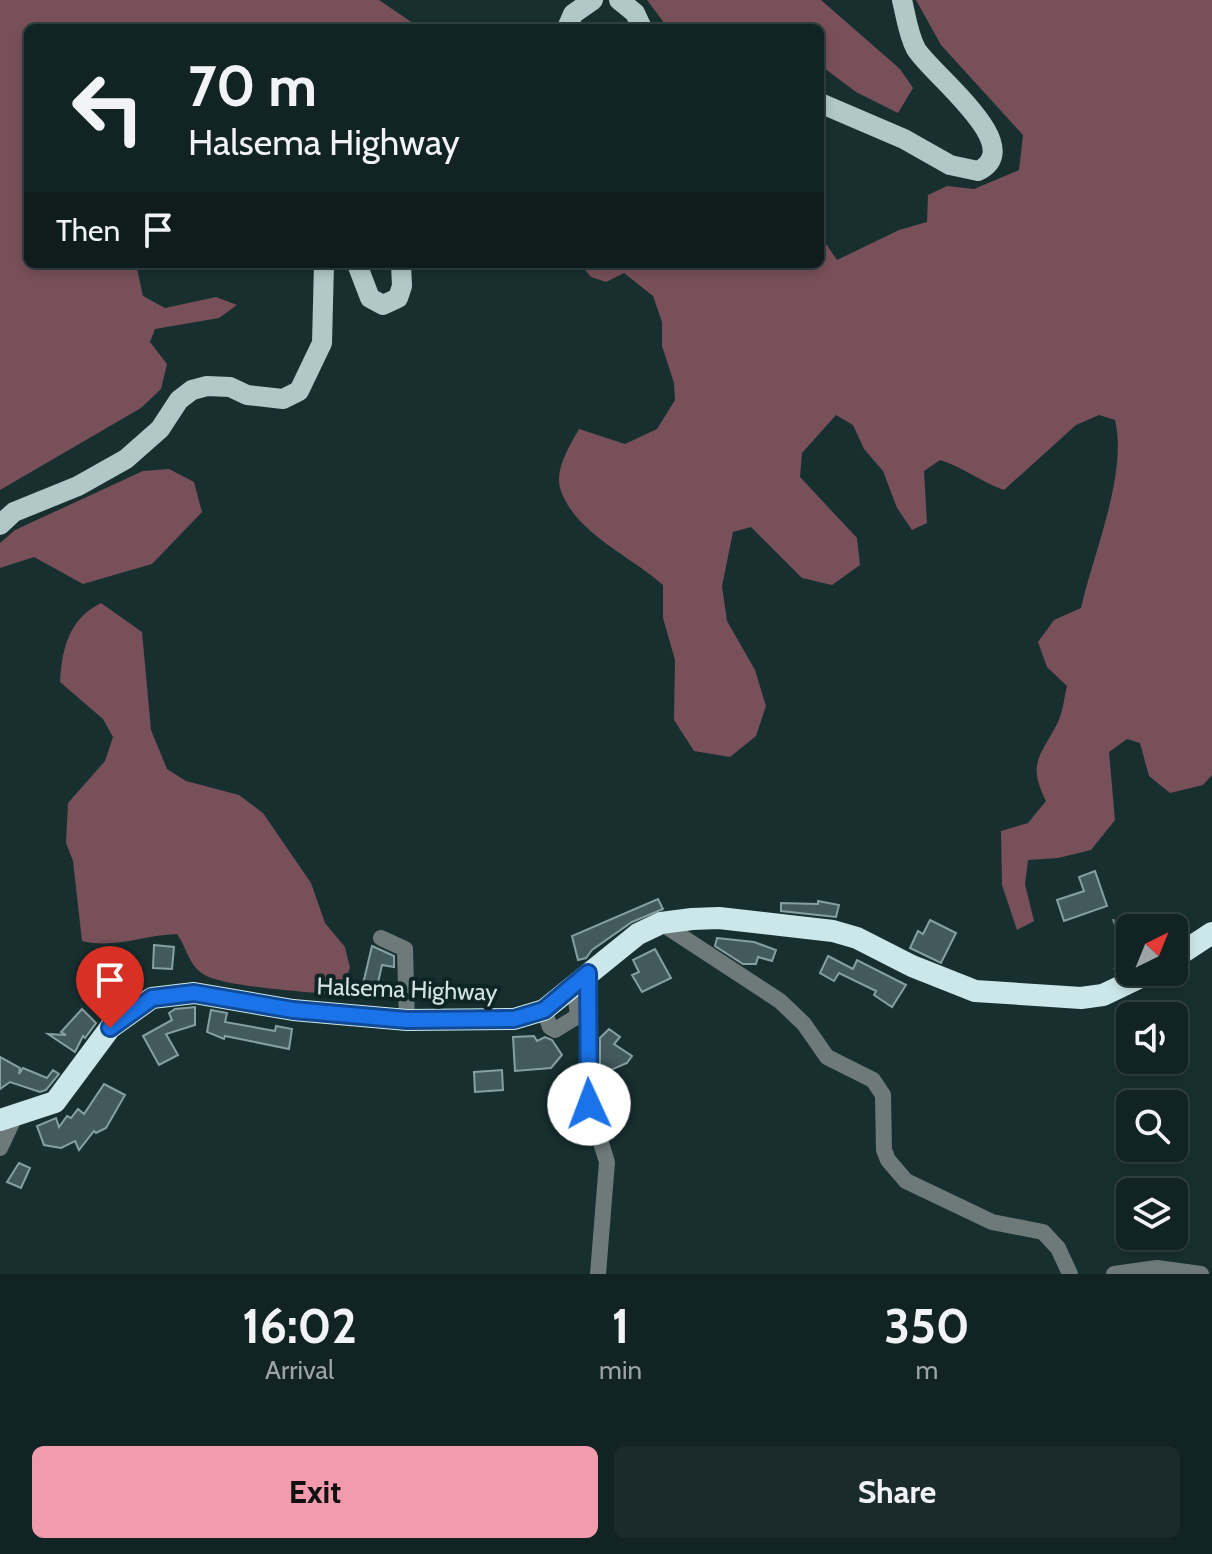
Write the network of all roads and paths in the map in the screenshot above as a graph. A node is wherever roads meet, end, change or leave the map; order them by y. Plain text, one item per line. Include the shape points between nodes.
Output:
1 (593, 0) edge
2 (619, 0) edge
3 (902, 0) edge
4 (569, 24) edge
5 (640, 24) edge
6 (824, 105) edge
7 (324, 268) edge
8 (359, 268) edge
9 (401, 268) edge
10 (0, 525) edge
11 (1113, 919) dead end
12 (661, 923) junction
13 (1212, 933) edge
14 (381, 938) dead end
15 (1188, 949) edge
16 (1111, 974) dead end
17 (581, 978) junction
18 (1122, 986) edge
19 (407, 1020) junction
20 (8, 1116) edge
21 (0, 1148) edge
22 (598, 1274) edge
23 (1070, 1274) edge
24 (1114, 1274) edge
25 (1201, 1274) edge

1 - 4 main road via 573,14
2 - 5 main road
3 - 6 main road via 916,48 989,132 994,146 991,163 978,171 950,165
7 - 10 main road via 322,343 299,391 283,399 247,395 230,387 192,390 126,459 14,512
8 - 9 main road via 370,298 383,305 398,298
11 - 16 path via 1123,948
12 - 17 highway, Halsema Highway
12 - 18 highway, Halsema Highway via 719,918 833,931 975,991 1081,998
12 - 23 street via 780,1001 827,1057 873,1080 883,1095 884,1150 906,1181 992,1222 1043,1232
13 - 15 highway
14 - 19 street via 405,949
17 - 19 highway, Halsema Highway via 544,1010 500,1020
17 - 22 street via 589,1104 607,1162
19 - 20 highway, Halsema Highway via 293,1010 194,993 161,996 110,1028 55,1102
20 - 21 street
24 - 25 street via 1157,1268

